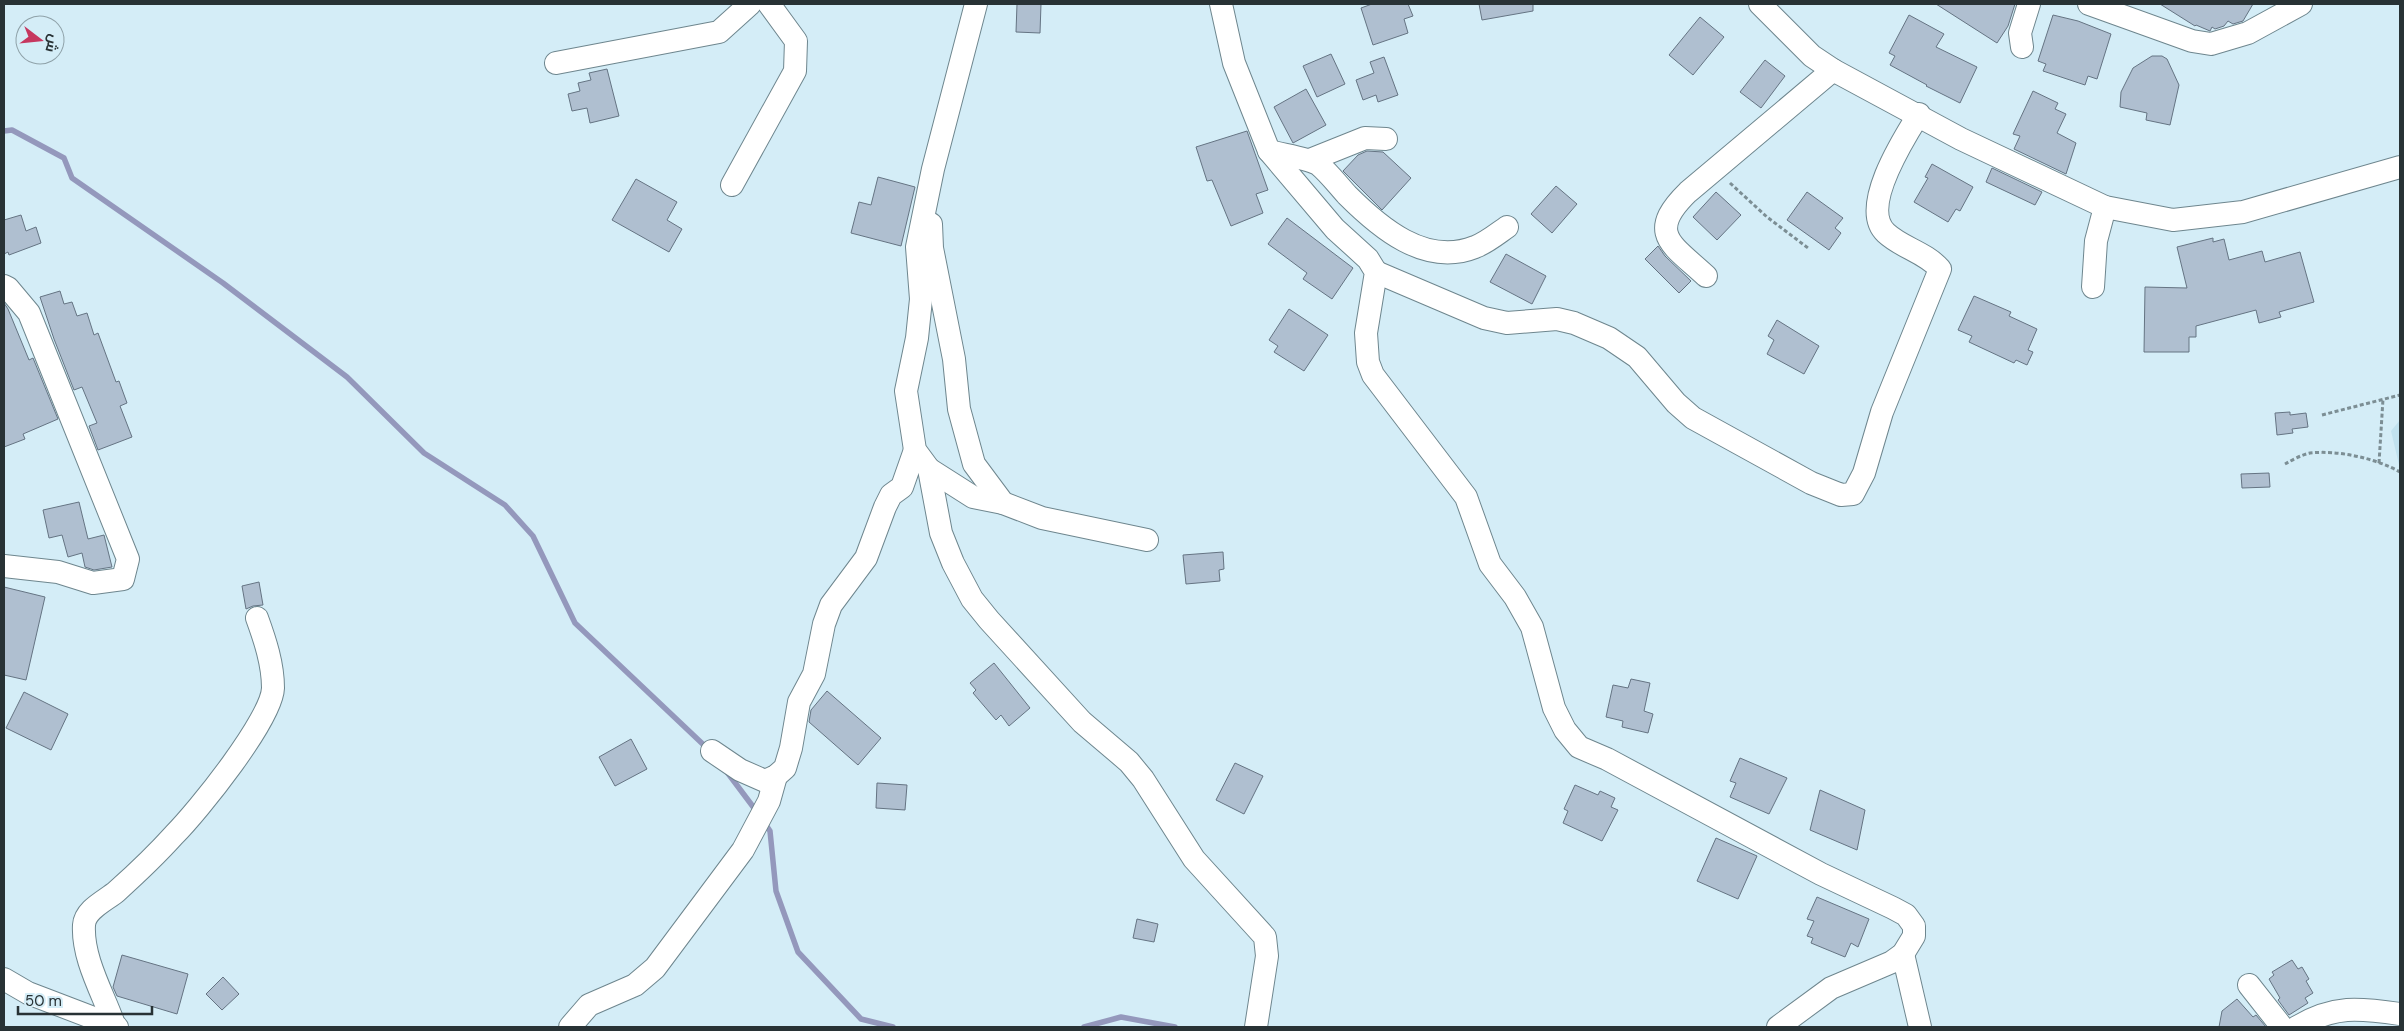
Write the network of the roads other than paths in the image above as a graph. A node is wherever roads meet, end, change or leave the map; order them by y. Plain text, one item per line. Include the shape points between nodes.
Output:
1 (750, 4) edge
2 (769, 4) edge
3 (976, 4) edge
4 (1760, 4) edge
5 (2029, 4) edge
6 (2089, 4) edge
7 (2301, 4) edge
8 (1228, 5) edge
9 (2022, 48) dead end
10 (556, 63) dead end
11 (1833, 70) junction
12 (1919, 114) junction
13 (1386, 139) dead end
14 (1269, 151) junction
15 (1310, 160) junction
16 (2400, 167) edge
17 (732, 185) dead end
18 (929, 190) junction
19 (2105, 207) junction
20 (1507, 227) dead end
21 (1376, 272) junction
22 (1706, 276) dead end
23 (4, 286) edge
24 (2093, 286) dead end
25 (915, 450) junction
26 (929, 469) junction
27 (1003, 503) junction
28 (1147, 540) dead end
29 (4, 566) edge
30 (257, 618) dead end
31 (712, 751) dead end
32 (776, 776) junction
33 (1903, 954) junction
34 (4, 979) edge
35 (2248, 985) dead end
36 (2400, 1014) edge
37 (116, 1027) edge
38 (570, 1027) edge
39 (1256, 1027) edge
40 (1778, 1027) edge
41 (1920, 1027) edge
42 (2282, 1027) edge
43 (2297, 1027) edge

1 - 10 street via 719,32
2 - 17 street via 796,41 795,71
3 - 18 street
4 - 11 street via 1812,56
5 - 9 street via 2020,33
6 - 7 street via 2192,42 2211,44 2248,33
8 - 14 street via 1234,63
11 - 12 street
11 - 22 street via 1678,201 1666,223 1668,239
12 - 19 street via 1961,139
12 - 21 street via 1888,167 1877,211 1879,225 1886,234 1931,259 1940,269 1882,412 1864,473 1852,494 1841,495 1811,483 1693,418 1637,357 1609,338 1557,319 1507,323 1484,318
13 - 15 street via 1365,138
14 - 15 street
14 - 21 street via 1335,229 1368,259
15 - 20 street via 1325,170 1378,222 1404,241 1419,247 1458,251 1474,248
16 - 19 street via 2244,212 2173,220
18 - 25 street via 917,247 921,299 906,391
18 - 27 street via 932,248 954,359 959,409 974,464
19 - 24 street via 2096,240
21 - 33 street via 1366,340 1373,375 1466,497 1490,564 1532,627 1554,708 1565,730 1579,747 1906,915 1914,926 1914,936
23 - 29 street via 29,313 128,559 122,579 93,583 58,572
25 - 26 street
25 - 32 street via 902,487 891,495 885,507 866,558 831,605 814,674 799,702 785,768
26 - 27 street via 973,496
26 - 39 street via 941,533 972,599 1082,722 1130,762 1194,859 1265,937 1267,956
27 - 28 street via 1042,518
30 - 37 street via 268,651 273,690 262,719 234,762 176,834 111,896 90,911 84,924 88,959
31 - 32 street via 755,778 765,781
32 - 38 street via 769,801 743,850 655,968 635,985 589,1005
33 - 40 street via 1892,962 1831,988
33 - 41 street
34 - 37 street via 28,993
35 - 42 street
36 - 43 street via 2342,1009 2320,1015

